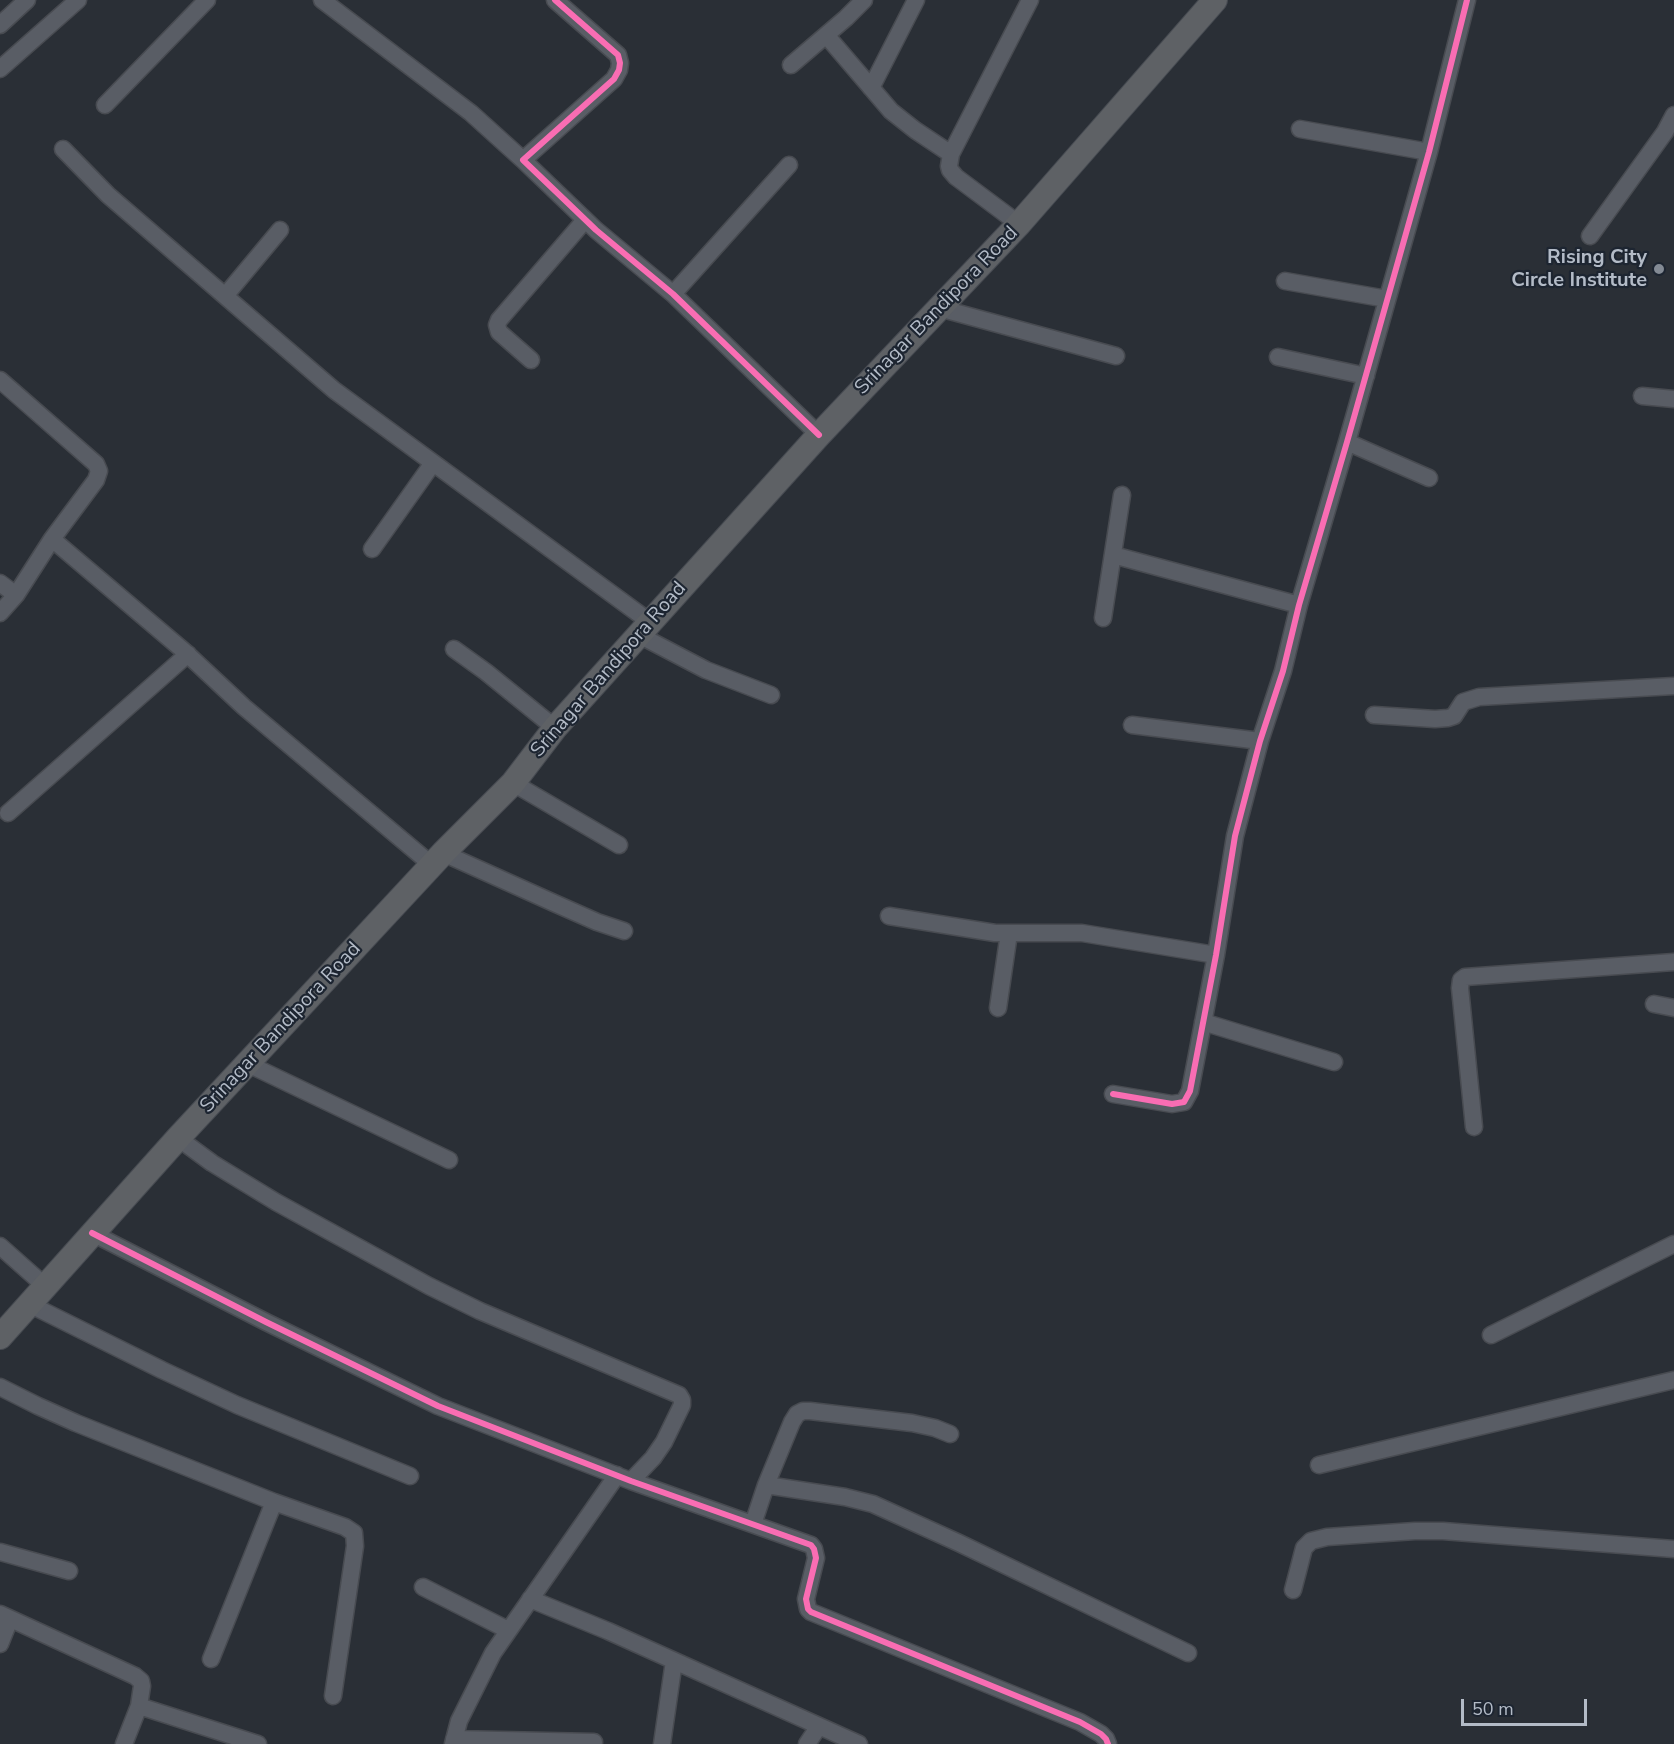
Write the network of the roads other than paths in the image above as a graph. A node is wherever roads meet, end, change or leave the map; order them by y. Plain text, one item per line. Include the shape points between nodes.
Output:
1 (27, 0) edge
2 (78, 0) edge
3 (207, 0) edge
4 (322, 0) edge
5 (555, 0) edge
6 (864, 0) edge
7 (916, 0) edge
8 (1030, 0) edge
9 (1215, 0) edge
10 (1467, 0) edge
11 (0, 24) edge
12 (826, 35) junction
13 (790, 65) dead end
14 (0, 69) edge
15 (871, 88) junction
16 (105, 105) dead end
17 (1674, 115) edge
18 (1300, 129) dead end
19 (63, 149) dead end
20 (1429, 152) junction
21 (951, 154) junction
22 (523, 160) junction
23 (789, 165) dead end
24 (585, 220) junction
25 (1019, 224) junction
26 (280, 230) dead end
27 (1590, 236) dead end
28 (1285, 281) dead end
29 (673, 294) junction
30 (225, 296) junction
31 (1387, 299) junction
32 (939, 308) junction
33 (1116, 356) dead end
34 (1278, 357) dead end
35 (531, 360) dead end
36 (1366, 376) junction
37 (0, 380) edge
38 (1642, 396) dead end
39 (1674, 399) edge
40 (819, 435) junction
41 (1347, 442) junction
42 (433, 463) junction
43 (1430, 477) dead end
44 (1122, 495) dead end
45 (52, 539) junction
46 (372, 549) dead end
47 (1113, 555) junction
48 (0, 583) edge
49 (16, 594) junction
50 (1299, 605) junction
51 (0, 613) edge
52 (1103, 618) dead end
53 (644, 628) junction
54 (454, 649) dead end
55 (188, 654) junction
56 (1674, 686) edge
57 (771, 695) dead end
58 (1374, 715) dead end
59 (1132, 725) dead end
60 (555, 728) junction
61 (1260, 741) junction
62 (513, 783) junction
63 (8, 813) dead end
64 (619, 845) dead end
65 (437, 859) junction
66 (889, 916) dead end
67 (624, 931) dead end
68 (1009, 933) junction
69 (1216, 955) junction
70 (1674, 962) edge
71 (1654, 1004) dead end
72 (998, 1008) dead end
73 (1674, 1008) edge
74 (1203, 1022) junction
75 (1334, 1062) dead end
76 (248, 1064) junction
77 (1113, 1094) dead end
78 (1474, 1127) dead end
79 (178, 1138) junction
80 (449, 1160) dead end
81 (92, 1233) junction
82 (1674, 1244) edge
83 (0, 1246) edge
84 (37, 1295) junction
85 (1491, 1335) dead end
86 (0, 1337) edge
87 (1674, 1380) edge
88 (0, 1387) edge
89 (950, 1434) dead end
90 (1318, 1465) dead end
91 (410, 1476) dead end
92 (624, 1478) junction
93 (766, 1485) junction
94 (274, 1502) junction
95 (753, 1524) junction
96 (1674, 1549) edge
97 (0, 1552) edge
98 (69, 1571) dead end
99 (423, 1587) dead end
100 (1293, 1590) dead end
101 (530, 1599) junction
102 (5, 1616) edge
103 (508, 1630) junction
104 (0, 1644) edge
105 (1188, 1653) dead end
106 (211, 1659) dead end
107 (674, 1660) junction
108 (333, 1696) dead end
109 (138, 1706) junction
110 (819, 1726) junction
111 (453, 1741) edge
112 (594, 1742) dead end
113 (124, 1744) edge
114 (258, 1744) edge
115 (662, 1744) edge
116 (807, 1744) edge
117 (859, 1744) edge
118 (1108, 1744) edge

1 - 11 street
2 - 14 street
3 - 16 street
4 - 22 street via 471,113
5 - 22 street via 618,55 619,70
6 - 12 street
7 - 15 street
8 - 21 street
9 - 25 highway, Srinagar Bandipora Road
10 - 20 street
12 - 13 street
12 - 15 street
15 - 21 street via 891,111
17 - 27 street
18 - 20 street
19 - 30 street via 108,195
20 - 31 street
21 - 25 street via 949,166 953,174
22 - 24 street
23 - 29 street
24 - 29 street
24 - 35 street via 497,325 499,332
25 - 32 highway, Srinagar Bandipora Road
26 - 30 street
28 - 31 street
29 - 40 street
30 - 42 street via 334,390
31 - 36 street
32 - 33 street
32 - 40 highway, Srinagar Bandipora Road
34 - 36 street
36 - 41 street
37 - 45 street via 98,467 99,475
38 - 39 street
40 - 53 highway, Srinagar Bandipora Road
41 - 43 street
41 - 50 street
42 - 46 street
42 - 53 street
44 - 47 street
45 - 49 street
45 - 55 street
47 - 50 street
47 - 52 street
48 - 49 street
49 - 51 street
50 - 61 street
53 - 57 street via 706,670
53 - 60 highway, Srinagar Bandipora Road
54 - 60 street
55 - 63 street
55 - 65 street via 244,707
56 - 58 street via 1479,697 1463,702 1454,716 1446,718
59 - 61 street
60 - 62 highway, Srinagar Bandipora Road
61 - 69 street via 1235,836
62 - 64 street
62 - 65 highway, Srinagar Bandipora Road
65 - 67 street
65 - 76 highway, Srinagar Bandipora Road
66 - 68 street
68 - 69 street via 1082,933
68 - 72 street
69 - 74 street
70 - 78 street via 1461,980
71 - 73 street
74 - 75 street
74 - 77 street via 1190,1091 1184,1102 1172,1104
76 - 79 highway, Srinagar Bandipora Road
76 - 80 street
79 - 81 highway, Srinagar Bandipora Road
79 - 92 street via 276,1202 429,1286 679,1395 682,1405 664,1442 653,1458
81 - 84 highway, Srinagar Bandipora Road
81 - 92 street via 438,1406
82 - 85 street
83 - 84 street
84 - 86 highway, Srinagar Bandipora Road
84 - 91 street via 162,1370
87 - 90 street
88 - 94 street via 76,1423
89 - 93 street via 912,1422 803,1411 792,1422
92 - 95 street
92 - 101 street
93 - 95 street
93 - 105 street via 873,1504
94 - 106 street
94 - 108 street via 354,1533
95 - 118 street via 811,1545 816,1558 806,1599 812,1612 1080,1722 1101,1734
96 - 100 street via 1443,1531 1327,1537 1311,1541 1304,1548
97 - 98 street
99 - 103 street
101 - 103 street
101 - 107 street
102 - 104 street
102 - 109 street via 135,1676 142,1686
103 - 111 street via 476,1686
107 - 110 street
107 - 115 street
109 - 113 street
109 - 114 street
110 - 116 street
110 - 117 street
111 - 112 street

